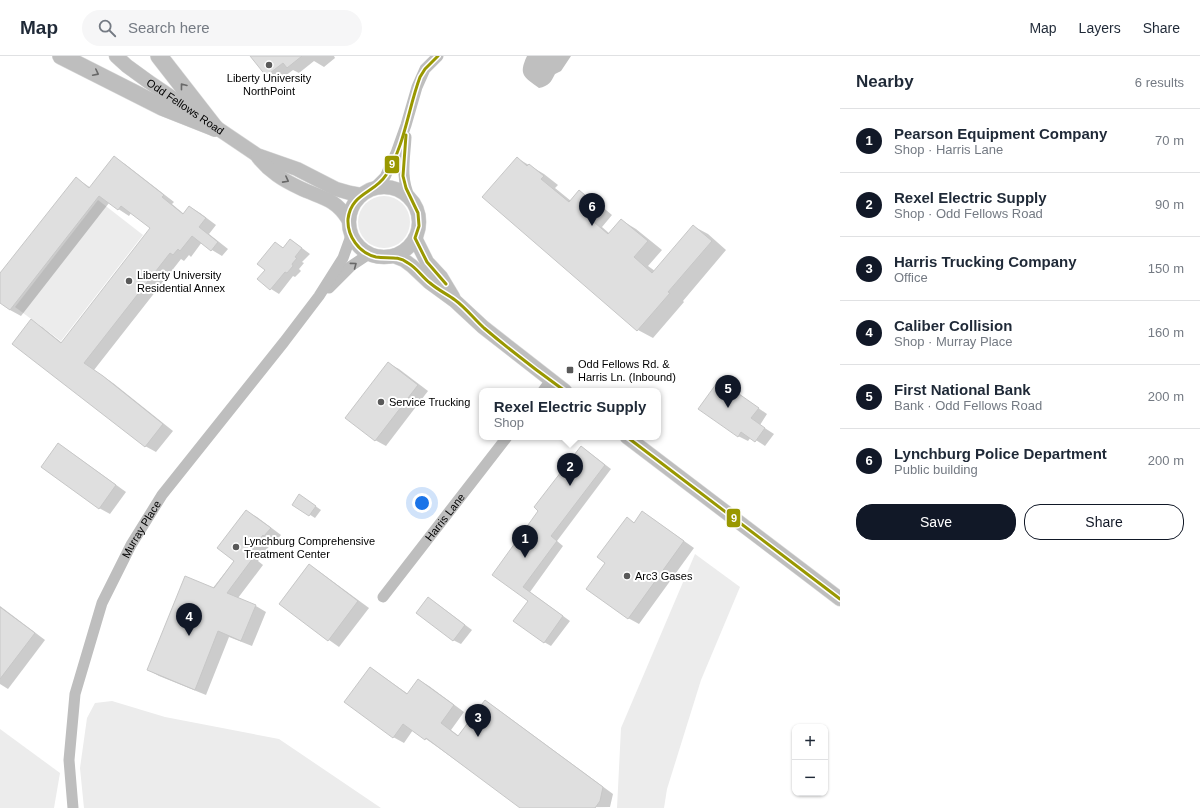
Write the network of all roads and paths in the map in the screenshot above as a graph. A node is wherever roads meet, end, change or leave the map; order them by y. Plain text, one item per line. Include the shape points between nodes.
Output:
1 (61, 56) edge
2 (116, 56) edge
3 (159, 56) edge
4 (438, 56) edge
5 (406, 125) junction
6 (215, 128) junction
7 (257, 155) junction
8 (374, 188) junction
9 (361, 195) junction
10 (410, 198) junction
11 (348, 219) junction
12 (351, 236) junction
13 (415, 238) junction
14 (369, 254) junction
15 (394, 256) junction
16 (319, 296) junction
17 (455, 301) junction
18 (547, 386) edge
19 (505, 440) edge
20 (631, 440) edge
21 (383, 597) dead end
22 (840, 599) edge
23 (73, 808) edge

1 -> 6 highway via 162,107
2 - 6 main road, Odd Fellows Road
6 -> 3 highway
4 - 5 street via 424,69
5 - 8 street via 385,177
5 - 10 street via 404,170 406,189
6 - 7 main road, Odd Fellows Road
7 - 9 main road, Odd Fellows Road via 296,169 336,189
7 -> 11 main road, Odd Fellows Road via 276,175 330,200 343,210
8 - 9 main road
8 - 10 main road via 391,187
9 - 11 main road via 353,203
10 - 13 main road via 419,217
11 - 12 main road
12 - 14 main road via 356,244
12 - 16 street, Murray Place via 343,258
13 - 15 main road via 406,249
13 - 17 main road via 427,262 441,277
14 - 15 main road via 378,257
16 -> 14 street, Murray Place via 351,266
15 - 17 main road via 404,260
16 - 23 street, Murray Place via 162,495 131,545 102,603 75,694 69,760
17 - 18 main road
19 - 21 street, Harris Lane
20 - 22 main road

